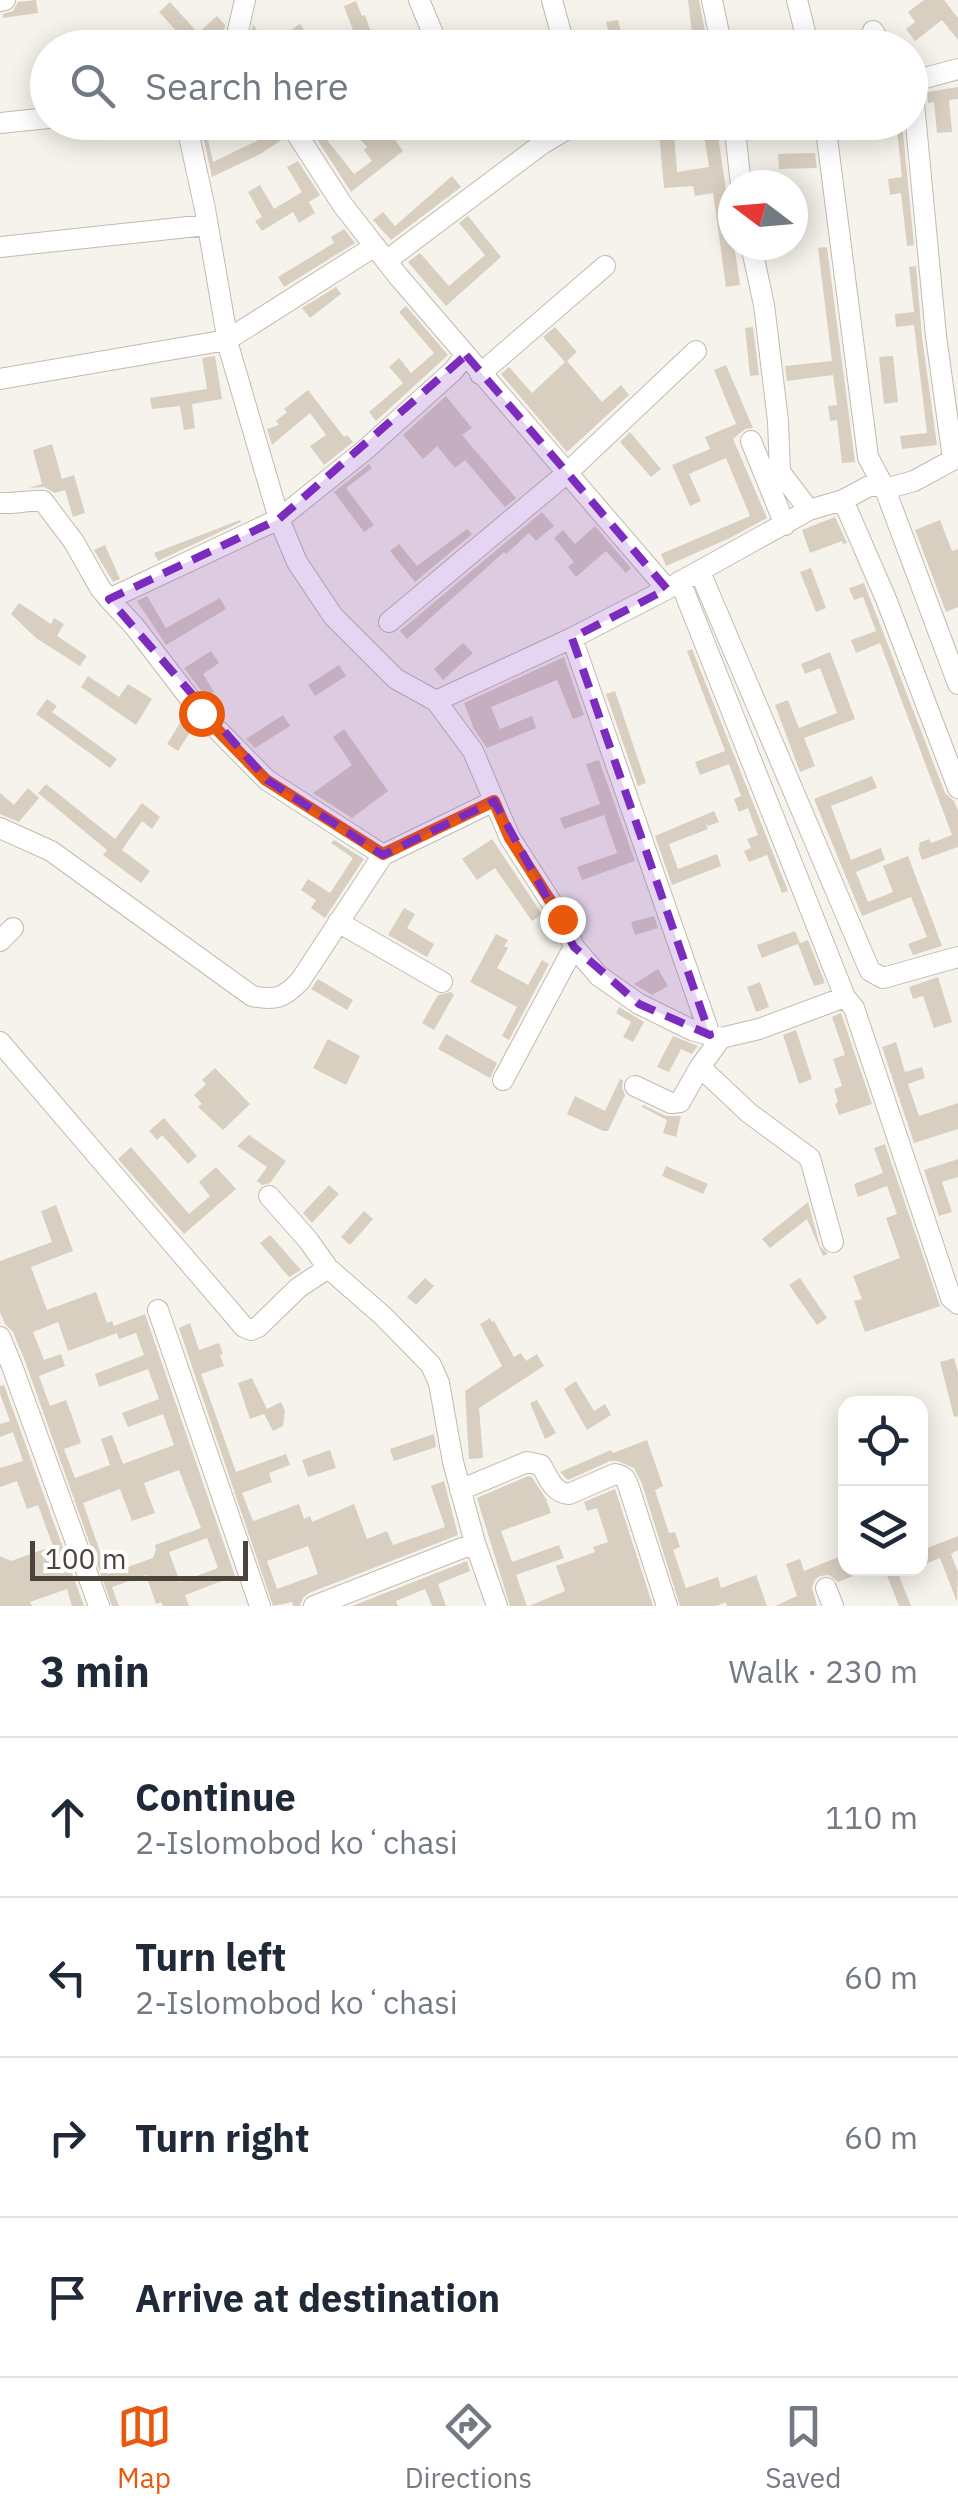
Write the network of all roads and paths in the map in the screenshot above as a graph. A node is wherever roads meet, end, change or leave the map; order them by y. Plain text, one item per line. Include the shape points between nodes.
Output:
1 (245, 0) edge
2 (419, 0) edge
3 (552, 0) edge
4 (712, 0) edge
5 (797, 0) edge
6 (238, 30) edge
7 (432, 30) edge
8 (560, 30) edge
9 (718, 30) edge
10 (804, 30) edge
11 (958, 69) edge
12 (928, 77) edge
13 (30, 120) edge
14 (0, 123) edge
15 (190, 140) edge
16 (301, 140) edge
17 (549, 140) edge
18 (735, 140) edge
19 (827, 140) edge
20 (917, 140) edge
21 (738, 170) edge
22 (208, 225) junction
23 (0, 247) edge
24 (380, 254) junction
25 (755, 260) edge
26 (605, 266) dead end
27 (227, 340) junction
28 (696, 352) dead end
29 (466, 356) junction
30 (480, 374) junction
31 (0, 379) edge
32 (752, 441) dead end
33 (956, 458) edge
34 (567, 473) junction
35 (886, 489) junction
36 (843, 500) junction
37 (8, 504) edge
38 (809, 510) junction
39 (278, 518) junction
40 (0, 519) edge
41 (785, 525) junction
42 (700, 572) junction
43 (674, 585) junction
44 (109, 599) junction
45 (389, 622) dead end
46 (572, 638) junction
47 (958, 684) edge
48 (436, 700) junction
49 (958, 788) edge
50 (494, 801) junction
51 (0, 828) edge
52 (383, 854) junction
53 (338, 922) junction
54 (574, 946) junction
55 (958, 957) edge
56 (442, 982) dead end
57 (845, 997) junction
58 (721, 1037) junction
59 (0, 1042) edge
60 (700, 1067) junction
61 (504, 1080) dead end
62 (635, 1086) dead end
63 (269, 1196) dead end
64 (833, 1242) dead end
65 (328, 1268) junction
66 (958, 1304) edge
67 (158, 1310) dead end
68 (0, 1337) edge
69 (460, 1490) junction
70 (475, 1544) junction
71 (99, 1606) edge
72 (260, 1606) edge
73 (314, 1606) edge
74 (497, 1606) edge
75 (667, 1606) edge

1 - 6 street
2 - 7 street
3 - 8 street
4 - 9 street
5 - 10 street
11 - 12 street
13 - 14 street
15 - 22 street
16 - 24 street
17 - 24 street
18 - 21 street
19 - 35 street via 868,457
20 - 33 street
22 - 23 street
22 - 27 street
24 - 27 street
24 - 29 street
25 - 38 street via 780,472
26 - 30 street
27 - 31 street
27 - 39 street
28 - 34 street
29 - 30 street
29 - 39 street via 365,450
30 - 34 street
32 - 41 street
33 - 35 street
34 - 43 street
34 - 45 street
35 - 36 street via 873,484
35 - 47 street
36 - 38 street
36 - 49 street
37 - 40 street
37 - 44 street via 43,501
38 - 41 street
39 - 44 street
39 - 48 street via 333,616 396,679
41 - 42 street
42 - 43 street
42 - 55 street via 870,971 883,978
43 - 46 street
43 - 57 street
44 - 52 street via 201,713 266,780
46 - 48 street
46 - 58 street
48 - 50 street via 472,751
50 - 52 street
50 - 54 street
51 - 53 street via 51,851 252,996 267,1000 292,990
52 - 53 street
53 - 56 street
54 - 58 street via 599,976 639,1004
54 - 61 street
57 - 58 street
57 - 66 street
58 - 60 street
59 - 65 street via 244,1327 258,1327
60 - 62 street via 680,1102
60 - 64 street via 810,1158
63 - 65 street
65 - 69 street via 431,1365
67 - 72 street
68 - 71 street
69 - 70 street
69 - 75 street via 528,1462 541,1465 553,1486 568,1494 622,1475
70 - 73 street
70 - 74 street

